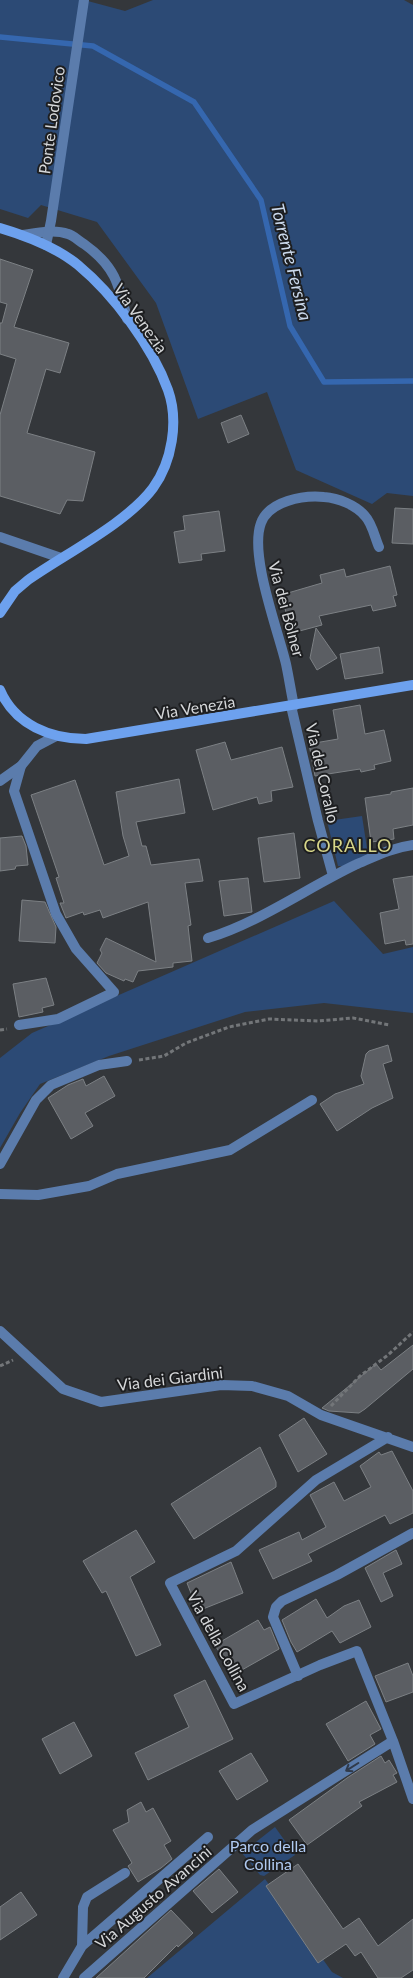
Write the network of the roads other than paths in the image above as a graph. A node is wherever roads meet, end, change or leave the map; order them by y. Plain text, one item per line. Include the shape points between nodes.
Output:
1 (84, 2) edge
2 (0, 228) edge
3 (48, 232) junction
4 (22, 235) junction
5 (46, 245) junction
6 (127, 320) junction
7 (0, 537) edge
8 (379, 547) dead end
9 (61, 558) junction
10 (0, 613) edge
11 (413, 685) edge
12 (0, 690) edge
13 (293, 706) junction
14 (56, 736) junction
15 (21, 766) junction
16 (0, 781) edge
17 (413, 845) edge
18 (333, 876) junction
19 (208, 938) dead end
20 (20, 1025) dead end
21 (127, 1062) road end
22 (312, 1100) dead end
23 (0, 1164) edge
24 (0, 1194) edge
25 (0, 1330) edge
26 (388, 1437) junction
27 (413, 1446) edge
28 (413, 1533) edge
29 (298, 1676) junction
30 (393, 1741) junction
31 (413, 1799) edge
32 (208, 1837) dead end
33 (125, 1873) dead end
34 (82, 1946) junction
35 (62, 1978) edge
36 (84, 1978) edge

1 - 3 street, Ponte Lodovico
2 - 4 main road, Via Venezia
3 - 4 street
3 - 5 street, Ponte Lodovico
3 - 6 street via 69,234 110,267
4 - 5 main road, Via Venezia
5 - 6 main road, Via Venezia via 78,265
6 - 9 main road, Via Venezia via 153,359 168,392 172,433 167,460 152,489 129,512
7 - 9 street
8 - 13 street, Via dei Bòlner via 365,516 346,502 324,497 305,498 282,503 267,511 260,524 258,556 286,664
9 - 10 main road, Via Venezia via 15,591
11 - 13 main road, Via Venezia
12 - 14 main road, Via Venezia via 22,718 35,728
13 - 14 main road, Via Venezia via 86,740
13 - 18 street, Via del Corallo
14 - 15 street via 36,746
15 - 16 street
15 - 20 street via 14,791 56,914 76,949 114,992 58,1019
17 - 18 street via 392,848
18 - 19 street via 229,932
21 - 23 street via 99,1065 51,1086 36,1100
22 - 24 street via 230,1150 117,1174 80,1188 38,1195
25 - 26 street, Via dei Giardini via 63,1389 101,1402 221,1385 252,1386 288,1396 322,1415
26 - 27 street, Via dei Giardini
26 - 29 street, Via della Collina via 316,1480 236,1551 170,1583 234,1704
28 - 29 street via 276,1607 273,1617
29 - 30 street, Via della Collina via 357,1651
30 - 31 street, Via della Collina
30 -> 36 street, Via Augusto Avancini via 252,1830
32 - 34 street
33 - 34 street via 87,1897 82,1907
34 - 35 street

